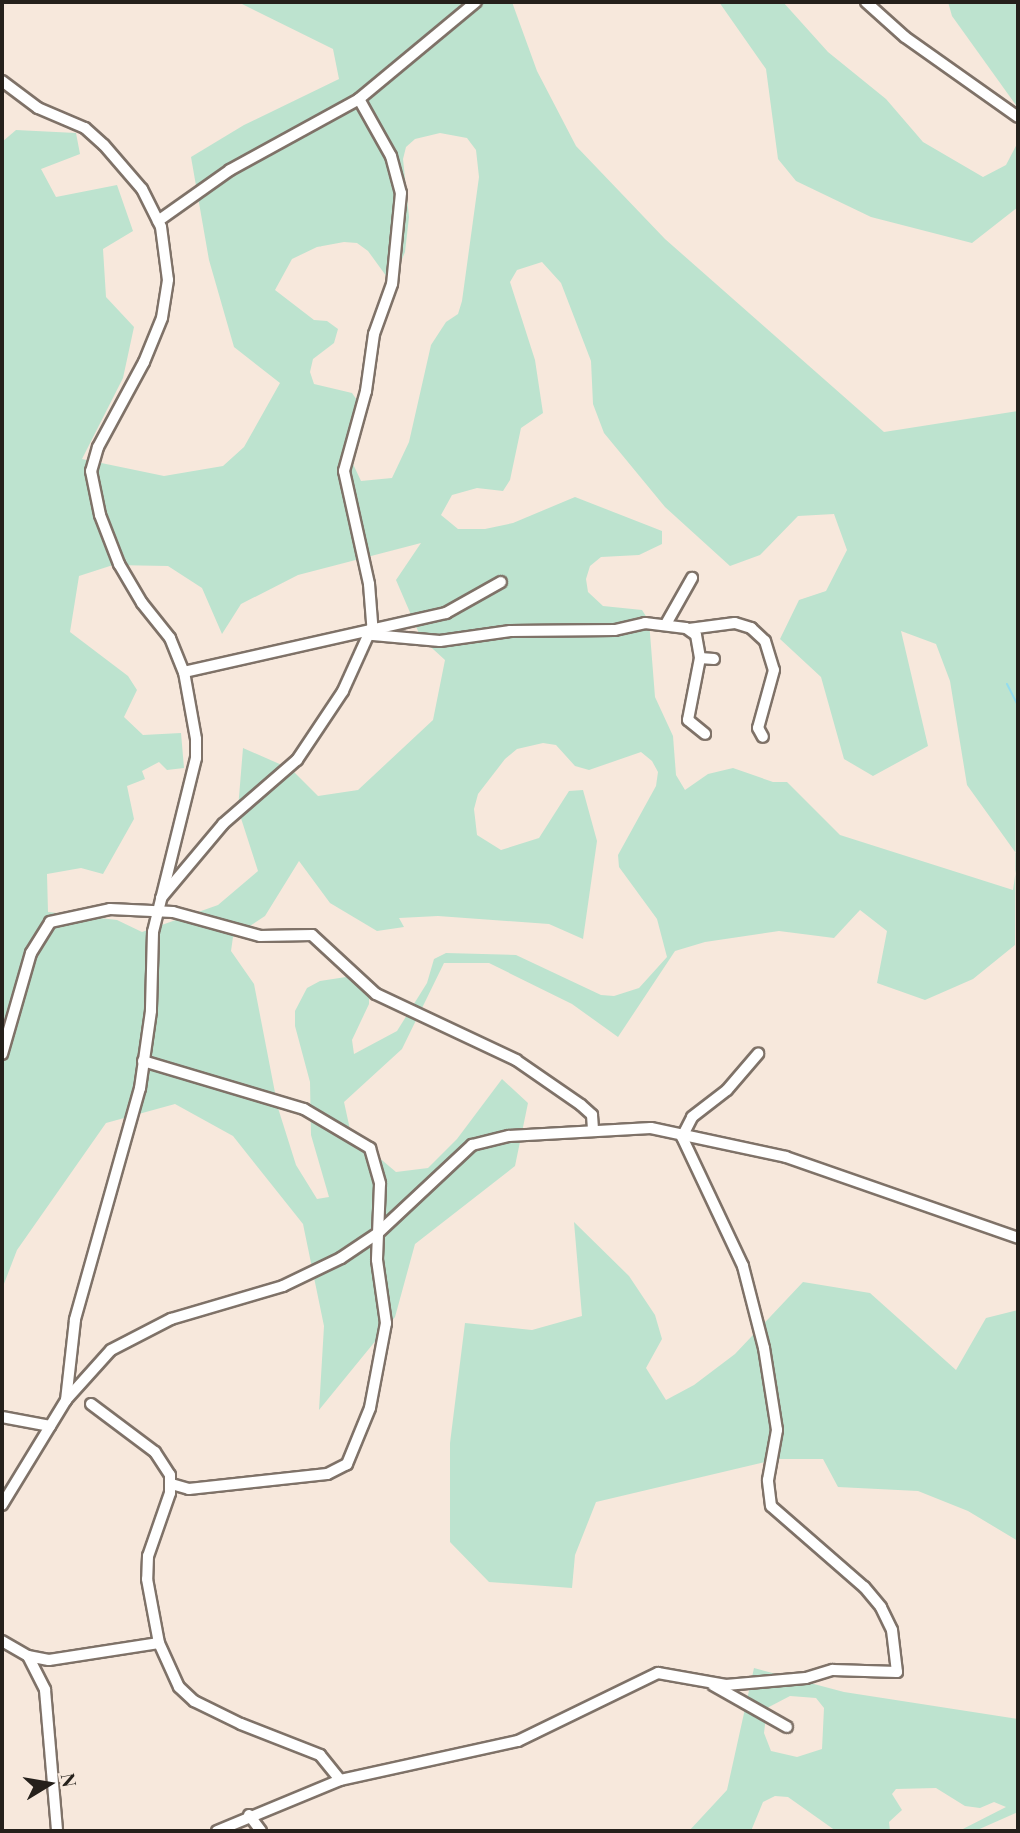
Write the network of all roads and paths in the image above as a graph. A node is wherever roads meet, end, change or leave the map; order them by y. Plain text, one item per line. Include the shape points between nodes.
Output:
1 (476, 2) edge
2 (866, 2) edge
3 (2, 81) edge
4 (359, 99) junction
5 (1018, 117) edge
6 (158, 221) junction
7 (692, 578) dead end
8 (501, 582) dead end
9 (666, 624) junction
10 (371, 629) junction
11 (685, 629) junction
12 (700, 658) junction
13 (714, 659) dead end
14 (184, 672) junction
15 (705, 734) dead end
16 (764, 737) dead end
17 (158, 905) junction
18 (2, 1054) edge
19 (758, 1054) dead end
20 (144, 1061) junction
21 (593, 1130) junction
22 (682, 1137) junction
23 (378, 1233) junction
24 (1018, 1238) edge
25 (66, 1400) junction
26 (91, 1404) dead end
27 (2, 1417) edge
28 (50, 1426) junction
29 (171, 1483) junction
30 (2, 1505) edge
31 (2, 1641) edge
32 (159, 1643) junction
33 (28, 1656) junction
34 (712, 1685) junction
35 (787, 1727) dead end
36 (340, 1780) junction
37 (249, 1815) junction
38 (57, 1831) edge
39 (217, 1831) edge
40 (261, 1831) edge

1 - 4 street
2 - 5 street via 905,37
3 - 6 street via 38,108 85,128 104,145 142,189
4 - 6 street via 230,170
4 - 10 street via 391,156 401,193 392,284 374,334 368,383 344,471 369,584
6 - 14 street via 167,251 162,318 95,453 91,471 100,515 119,564 170,638
7 - 9 street
8 - 10 street via 446,613
9 - 10 street via 502,631 440,642 376,639
9 - 11 street
10 - 14 street
10 - 17 street via 343,691 297,760 223,824
11 - 12 street via 696,635
11 - 16 street via 735,623 751,628 765,640 774,670 758,728
12 - 13 street
12 - 15 street via 688,720
14 - 17 street via 196,758
17 - 18 street via 97,910 50,922 31,953
17 - 20 street
17 - 21 street via 260,936 312,934 376,994 516,1060 570,1097 592,1115
19 - 22 street via 710,1107 692,1117
20 - 23 street via 304,1109 370,1148 380,1184
20 - 25 street via 113,1192 75,1320
21 - 22 street via 651,1128
21 - 23 street via 509,1136 472,1145
22 - 24 street via 786,1157
22 - 34 street via 743,1266 764,1348 777,1430 768,1480 771,1506 872,1596 888,1619 898,1669 894,1674 833,1670 807,1678
23 - 25 street via 298,1280 188,1312 124,1341 100,1358
23 - 29 street via 386,1323 372,1399 347,1464 327,1474 189,1489
25 - 28 street
26 - 29 street via 155,1452 168,1467
27 - 28 street
28 - 30 street
29 - 32 street via 146,1569
31 - 33 street
32 - 33 street via 66,1659
32 - 36 street via 179,1687 194,1701 320,1755
33 - 38 street via 45,1690
34 - 35 street
34 - 36 street via 659,1673 518,1741
36 - 37 street
37 - 39 street
37 - 40 street

